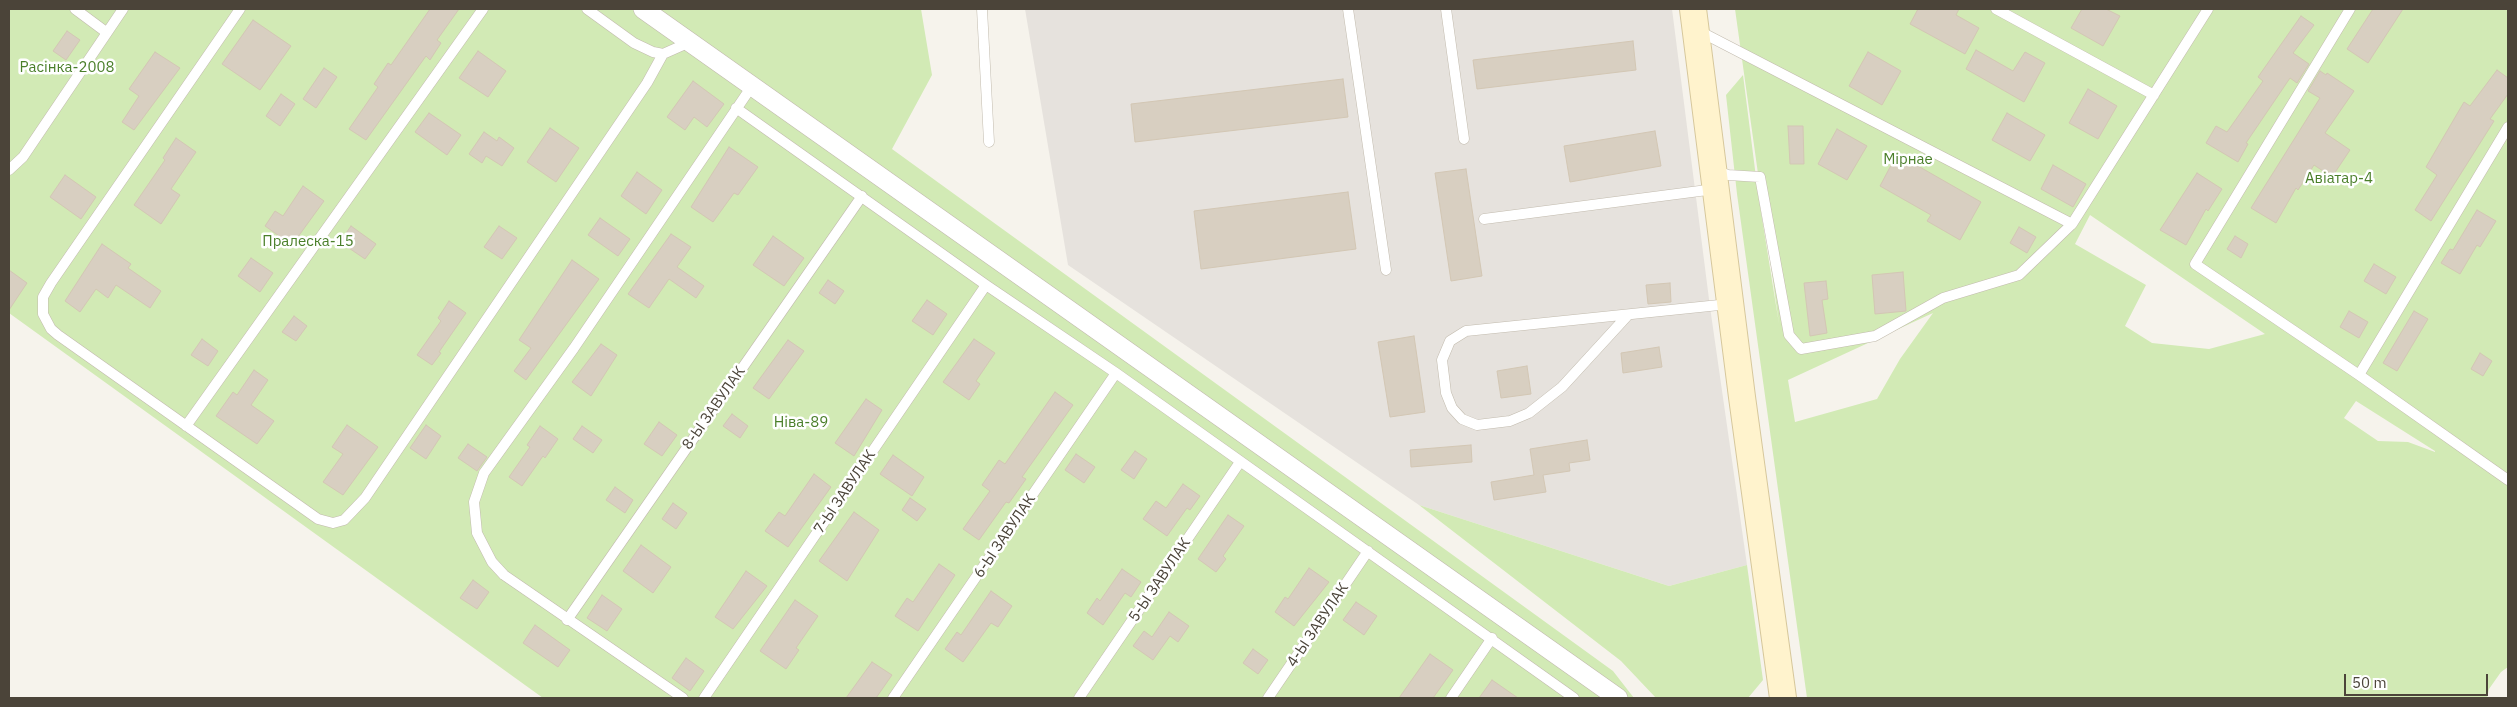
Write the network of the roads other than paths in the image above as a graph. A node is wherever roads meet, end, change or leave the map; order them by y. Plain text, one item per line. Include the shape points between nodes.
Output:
1 (76, 9) edge
2 (123, 9) edge
3 (240, 9) edge
4 (483, 9) edge
5 (587, 9) edge
6 (644, 9) edge
7 (982, 9) edge
8 (1348, 9) edge
9 (1446, 9) edge
10 (1996, 9) edge
11 (2208, 9) edge
12 (2350, 9) edge
13 (1695, 19) edge
14 (106, 32) junction
15 (690, 42) junction
16 (663, 54) junction
17 (752, 86) junction
18 (2154, 95) junction
19 (736, 108) junction
20 (2508, 127) edge
21 (1464, 139) dead end
22 (989, 142) dead end
23 (9, 170) edge
24 (1715, 179) junction
25 (862, 196) junction
26 (1484, 219) dead end
27 (2072, 224) junction
28 (1386, 270) dead end
29 (986, 285) junction
30 (1730, 304) junction
31 (1628, 315) junction
32 (1116, 373) junction
33 (2359, 375) junction
34 (186, 426) junction
35 (1240, 462) junction
36 (2508, 467) edge
37 (2505, 478) edge
38 (1368, 552) junction
39 (566, 620) junction
40 (1492, 638) junction
41 (1778, 691) edge
42 (683, 698) edge
43 (704, 698) edge
44 (893, 698) edge
45 (1079, 698) edge
46 (1268, 698) edge
47 (1451, 698) edge
48 (1574, 698) edge
49 (1618, 698) edge

1 - 14 lane
2 - 14 lane
3 - 34 lane via 51,283 42,306 46,322 58,336
4 - 34 lane
5 - 16 lane via 639,46
6 - 15 street
7 - 22 lane
8 - 28 lane
9 - 21 lane
10 - 18 lane
11 - 18 lane
12 - 33 lane via 2195,264
13 - 24 street
13 - 27 lane
14 - 23 lane via 23,157
15 - 16 lane
15 - 17 street
16 - 34 lane via 647,83 365,498 344,520 332,523 318,519
17 - 19 lane
17 - 49 street
18 - 27 lane
19 - 25 lane
19 - 39 lane via 574,348 484,473 478,487 474,518 477,533 492,562 519,587
20 - 33 lane
24 - 26 lane
24 - 27 lane via 1728,175 1760,177 1789,335 1801,349 1875,336 1942,298 2019,275
24 - 30 street
25 - 29 lane
25 - 39 lane, 8-Ы ЗАВУЛАК
29 - 32 lane
29 - 43 lane, 7-Ы ЗАВУЛАК
30 - 31 lane
30 - 41 street
31 - 31 lane via 1476,329 1458,335 1450,341 1442,360 1446,393 1452,408 1462,419 1477,425 1504,423 1529,414 1558,391
32 - 35 lane
32 - 44 lane, 6-Ы ЗАВУЛАК
33 - 37 lane
35 - 38 lane
35 - 45 lane, 5-Ы ЗАВУЛАК
36 - 37 lane
38 - 40 lane
38 - 46 lane, 4-Ы ЗАВУЛАК
39 - 42 lane
40 - 47 lane
40 - 48 lane

